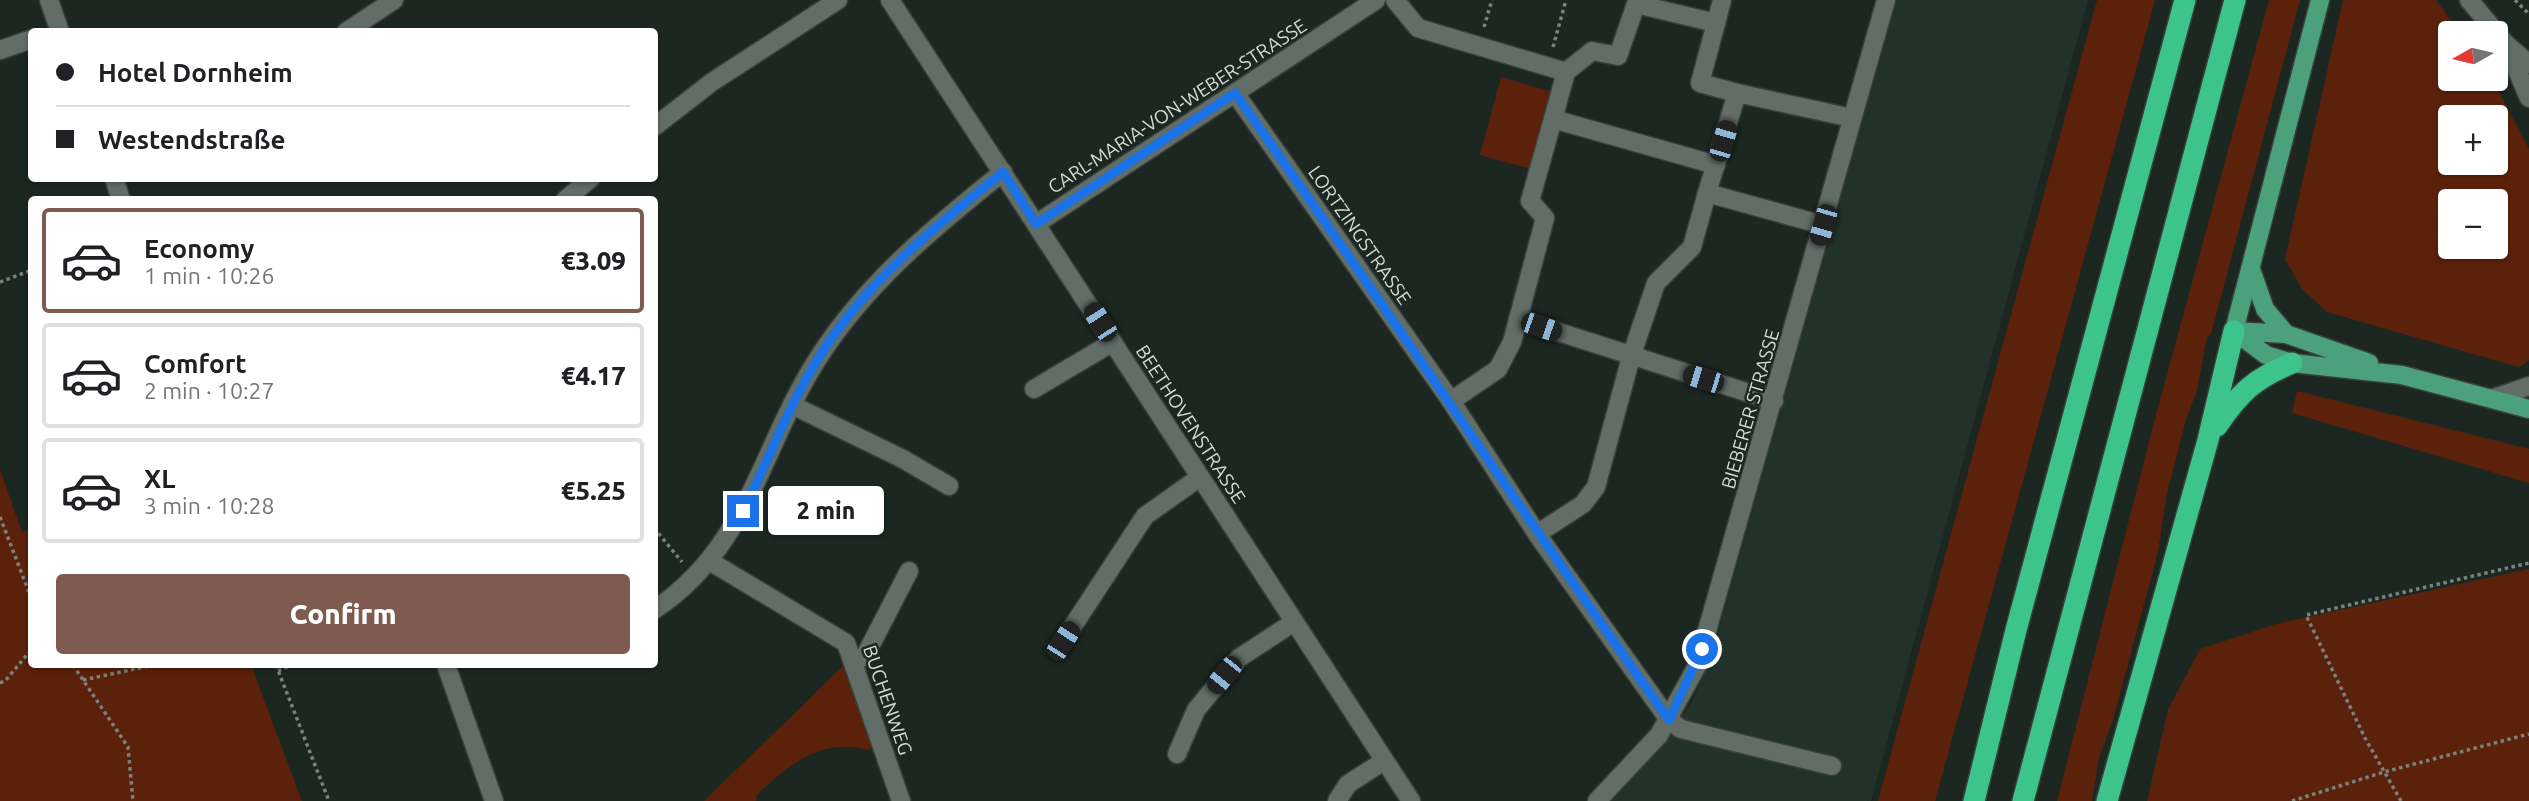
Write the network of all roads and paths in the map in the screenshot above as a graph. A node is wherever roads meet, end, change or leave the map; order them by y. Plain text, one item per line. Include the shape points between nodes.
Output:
1 (49, 0) edge
2 (394, 0) edge
3 (838, 0) edge
4 (1376, 0) edge
5 (1395, 0) edge
6 (1492, 0) edge
7 (1566, 0) edge
8 (1722, 0) edge
9 (1886, 0) edge
10 (2186, 0) edge
11 (2235, 0) edge
12 (2320, 0) edge
13 (2469, 0) edge
14 (2515, 0) edge
15 (897, 2) edge
16 (1637, 2) edge
17 (2529, 14) edge
18 (2486, 21) edge
19 (1716, 23) junction
20 (56, 28) edge
21 (352, 28) edge
22 (28, 40) edge
23 (1479, 46) junction
24 (2508, 46) edge
25 (0, 50) edge
26 (2508, 51) edge
27 (2529, 64) edge
28 (1547, 66) junction
29 (1566, 72) junction
30 (1235, 93) junction
31 (1737, 93) junction
32 (2529, 98) edge
33 (1852, 118) junction
34 (1553, 119) junction
35 (658, 124) edge
36 (1716, 165) junction
37 (1003, 172) junction
38 (586, 182) edge
39 (1707, 193) junction
40 (570, 196) edge
41 (1036, 224) junction
42 (1823, 225) junction
43 (28, 272) edge
44 (2252, 272) junction
45 (0, 282) edge
46 (1518, 319) junction
47 (2234, 331) junction
48 (2286, 334) junction
49 (1113, 342) junction
50 (1632, 357) junction
51 (2292, 363) junction
52 (2402, 375) junction
53 (2529, 386) edge
54 (1034, 389) dead end
55 (2494, 398) junction
56 (1451, 401) junction
57 (1774, 401) junction
58 (792, 405) junction
59 (2529, 409) edge
60 (2208, 440) junction
61 (1200, 477) junction
62 (949, 486) dead end
63 (0, 517) edge
64 (658, 533) edge
65 (1536, 534) junction
66 (710, 562) junction
67 (2529, 563) edge
68 (909, 571) dead end
69 (695, 578) junction
70 (28, 590) edge
71 (658, 607) edge
72 (1294, 622) junction
73 (1063, 641) dead end
74 (28, 654) edge
75 (854, 661) junction
76 (75, 668) edge
77 (140, 668) edge
78 (277, 668) edge
79 (284, 668) edge
80 (447, 668) edge
81 (278, 671) junction
82 (83, 680) junction
83 (0, 683) edge
84 (1669, 720) junction
85 (2529, 734) edge
86 (1177, 754) dead end
87 (1384, 761) junction
88 (1832, 766) dead end
89 (2384, 772) junction
90 (133, 801) edge
91 (329, 801) edge
92 (494, 801) edge
93 (901, 801) edge
94 (1337, 801) edge
95 (1410, 801) edge
96 (1597, 801) edge
97 (1974, 801) edge
98 (2023, 801) edge
99 (2107, 801) edge
100 (2292, 801) edge
101 (2402, 801) edge

1 - 20 street
2 - 21 street
3 - 35 street via 712,82
4 - 30 street, CARL-MARIA-VON-WEBER-STRASSE
5 - 23 street via 1418,28
6 - 23 path
7 - 28 path
8 - 19 street
9 - 33 street, BIEBERER STRASSE
10 - 97 highway
11 - 98 highway
12 - 44 main road
13 - 18 street
14 - 17 path
15 - 37 street, BEETHOVENSTRASSE
16 - 19 street
16 - 29 street via 1618,56 1592,51
19 - 31 street via 1700,83
22 - 25 street
23 - 28 street
24 - 27 street
26 - 32 street
28 - 29 street
29 - 34 street
30 - 41 street, CARL-MARIA-VON-WEBER-STRASSE
30 - 56 street, LORTZINGSTRASSE
31 - 33 street
31 - 36 street
33 - 42 street, BIEBERER STRASSE
34 - 36 street
34 - 46 street via 1530,201 1545,218
36 - 39 street
37 - 41 street, BEETHOVENSTRASSE
37 - 58 street via 937,224 883,277 828,343
38 - 40 street
39 - 42 street
39 - 50 street via 1692,247 1656,283
41 - 49 street, BEETHOVENSTRASSE
42 - 57 street, BIEBERER STRASSE
43 - 45 path
44 - 47 main road
44 - 48 main road via 2265,309
46 - 50 street
46 - 56 street via 1498,369
47 - 48 main road
47 - 51 main road via 2266,355
47 - 60 highway
48 - 52 main road
49 - 54 street
49 - 61 street, BEETHOVENSTRASSE
50 - 57 street
50 - 65 street via 1596,487 1583,503
51 - 52 main road
51 - 60 highway via 2254,380 2231,404
52 - 55 main road
53 - 55 street
55 - 59 main road
56 - 65 street, LORTZINGSTRASSE
57 - 84 street, BIEBERER STRASSE via 1697,666
58 - 62 street
58 - 66 street via 743,511
60 - 99 highway
61 - 72 street, BEETHOVENSTRASSE
61 - 73 street via 1145,516
63 - 70 path
64 - 69 path
65 - 84 street, LORTZINGSTRASSE
66 - 69 street
66 - 75 street, BUCHENWEG via 840,638
67 - 89 path via 2306,615
68 - 75 street via 865,656
69 - 71 street
72 - 86 street via 1239,658 1196,710
72 - 87 street, BEETHOVENSTRASSE
74 - 83 path
75 - 93 street, BUCHENWEG
76 - 82 path
77 - 82 path
78 - 81 path
79 - 81 path
80 - 92 street
81 - 91 path
82 - 90 path via 128,747
84 - 88 street via 1681,729
84 - 96 street, BIEBERER STRASSE
85 - 89 path
87 - 94 street via 1348,784
87 - 95 street, BEETHOVENSTRASSE
89 - 100 path
89 - 101 path

